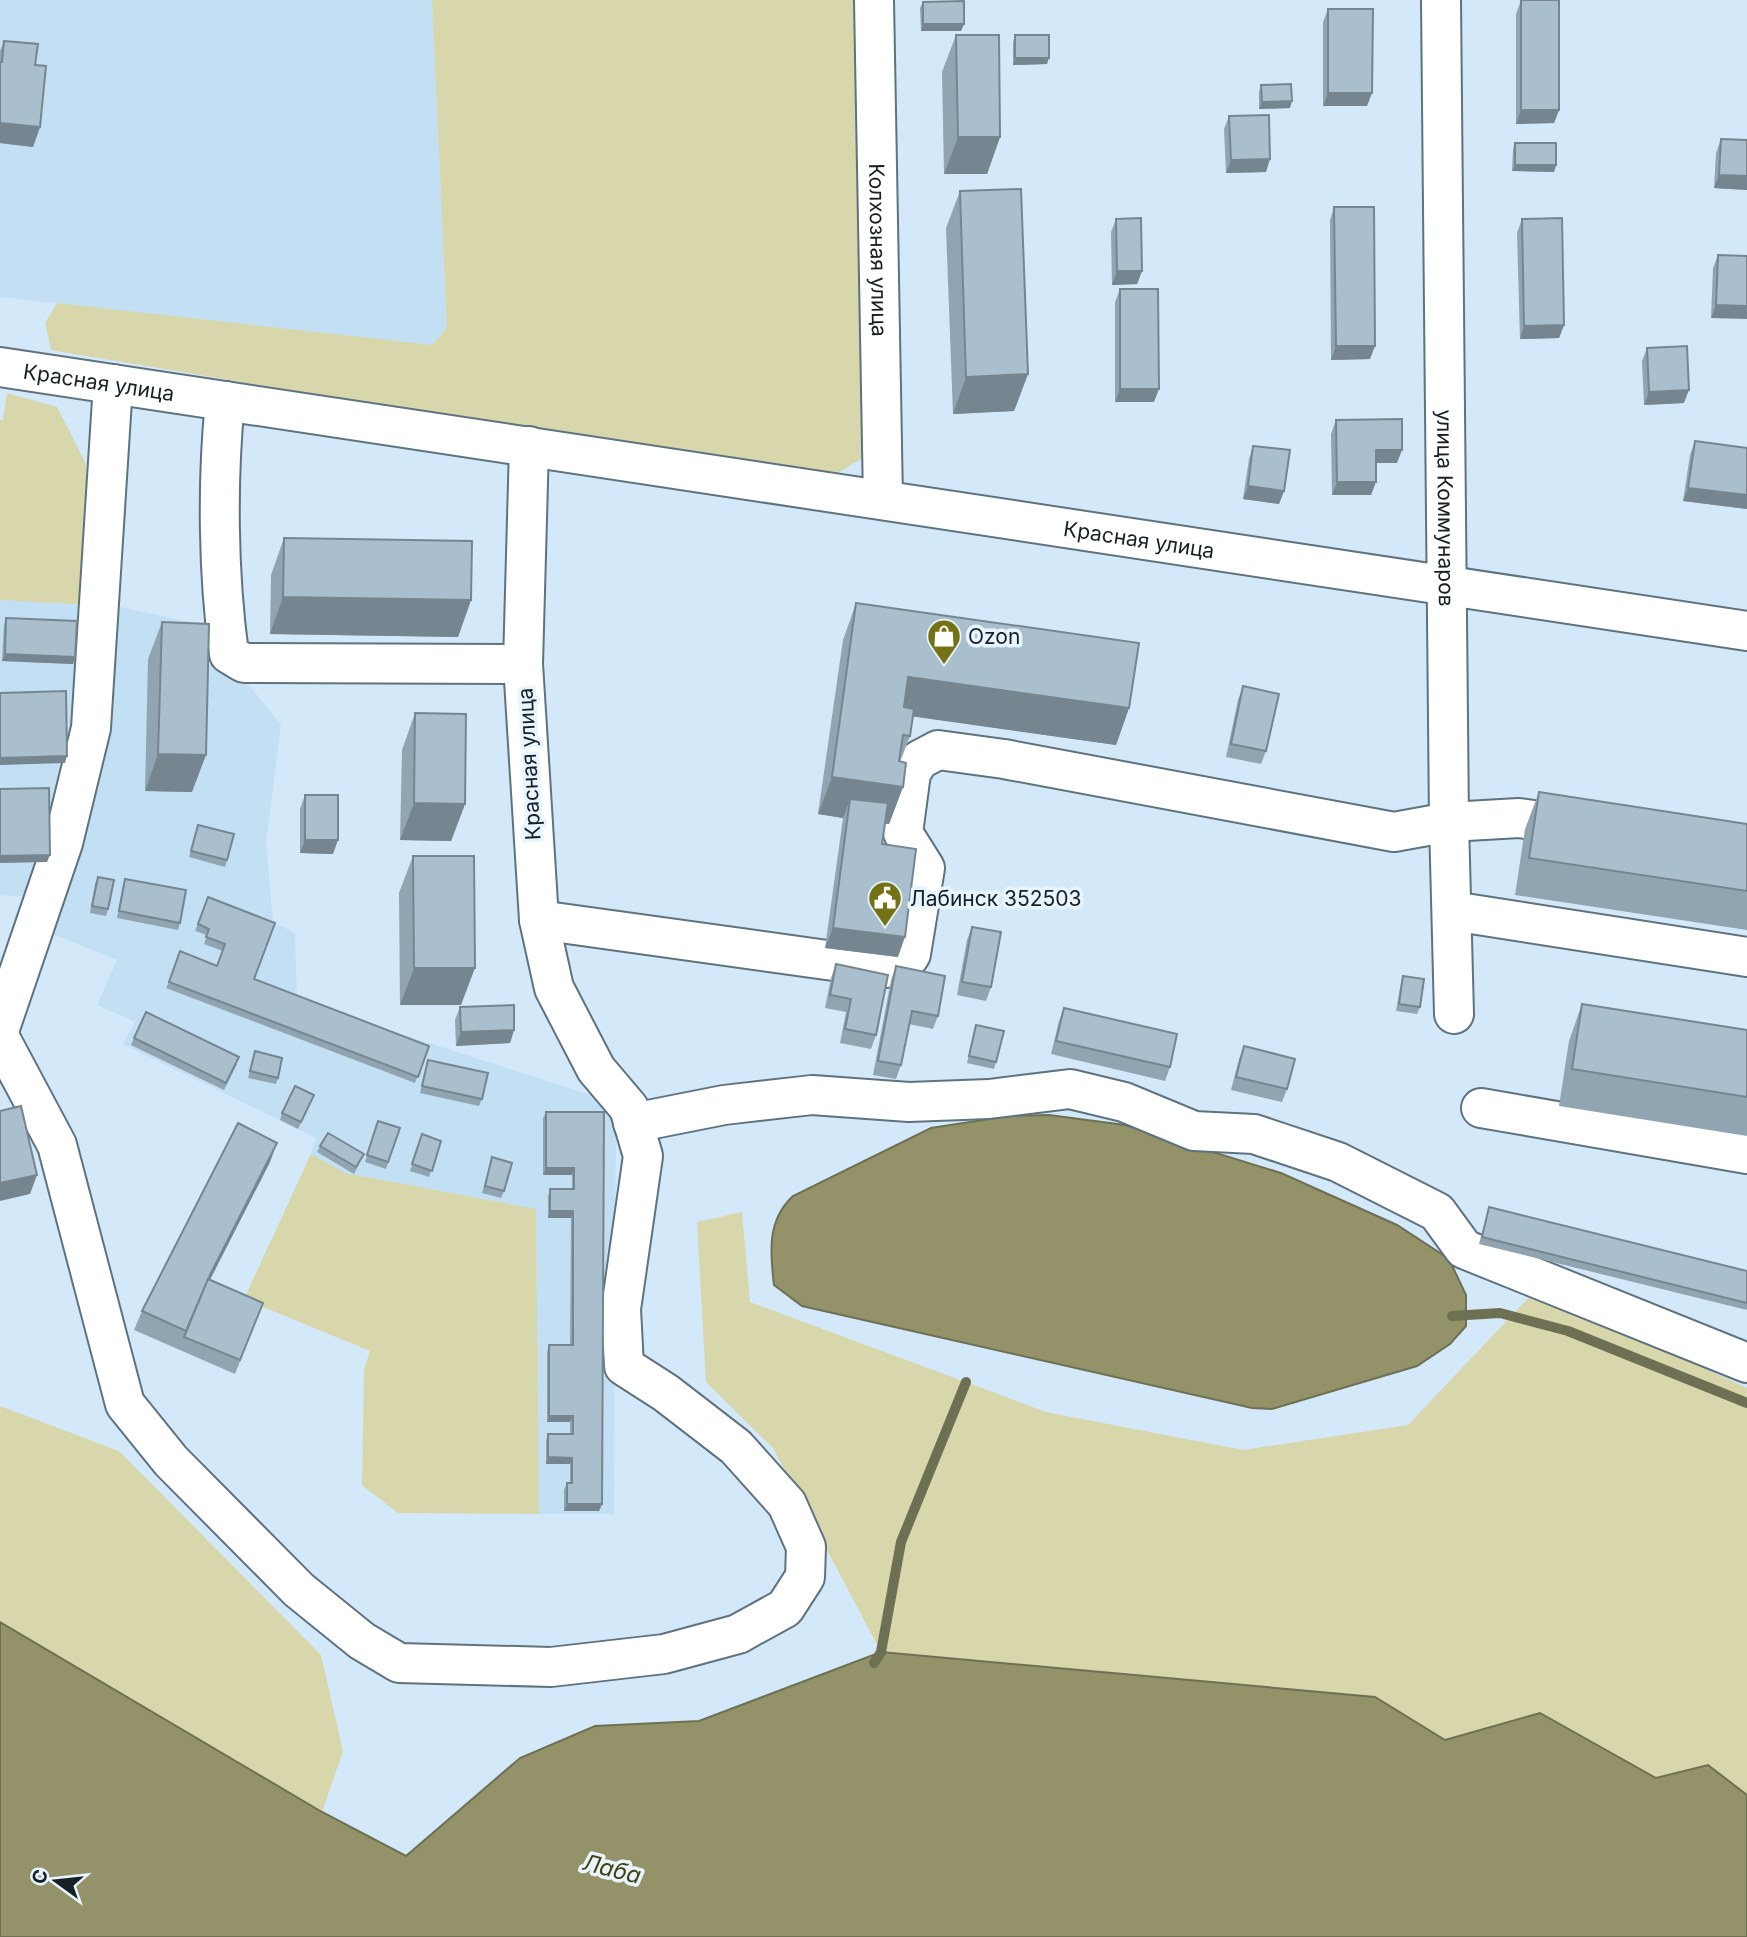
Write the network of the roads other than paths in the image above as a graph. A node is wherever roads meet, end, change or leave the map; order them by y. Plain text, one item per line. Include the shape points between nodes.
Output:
1 (874, 0) edge
2 (1441, 0) edge
3 (0, 367) edge
4 (113, 384) junction
5 (225, 401) junction
6 (529, 446) junction
7 (883, 500) junction
8 (1448, 586) junction
9 (1747, 631) edge
10 (523, 664) junction
11 (1449, 821) junction
12 (1613, 831) edge
13 (1452, 911) junction
14 (539, 920) junction
15 (1747, 957) edge
16 (1454, 1014) dead end
17 (0, 1028) edge
18 (0, 1038) edge
19 (1481, 1108) dead end
20 (634, 1123) junction
21 (1747, 1154) edge
22 (1747, 1363) edge

1 - 7 street, Колхозная улица
2 - 8 street, улица Коммунаров
3 - 4 street, Красная улица
4 - 5 street, Красная улица
4 - 17 street via 91,729 63,843
5 - 6 street, Красная улица
5 - 10 street via 221,461 224,618 229,654 244,663
6 - 7 street, Красная улица
6 - 10 street, Красная улица
7 - 8 street, Красная улица
8 - 9 street, Красная улица
8 - 11 street, улица Коммунаров
10 - 14 street, Красная улица
11 - 12 street via 1519,818
11 - 13 street, улица Коммунаров
11 - 14 street via 1394,832 938,750 919,760 911,773 903,833 925,868 911,954 903,966 884,968
13 - 15 street
13 - 16 street, улица Коммунаров
14 - 20 street, Красная улица via 554,988 596,1069 629,1108
18 - 20 street, Красная улица via 57,1145 125,1404 171,1461 299,1590 362,1641 399,1663 551,1667 664,1654 738,1634 785,1608 805,1577 806,1547 787,1504 736,1447 666,1392 624,1366 621,1310 643,1156
19 - 21 street
20 - 22 street via 724,1105 812,1095 909,1102 1070,1089 1124,1102 1194,1131 1255,1134 1338,1162 1437,1212 1464,1249

